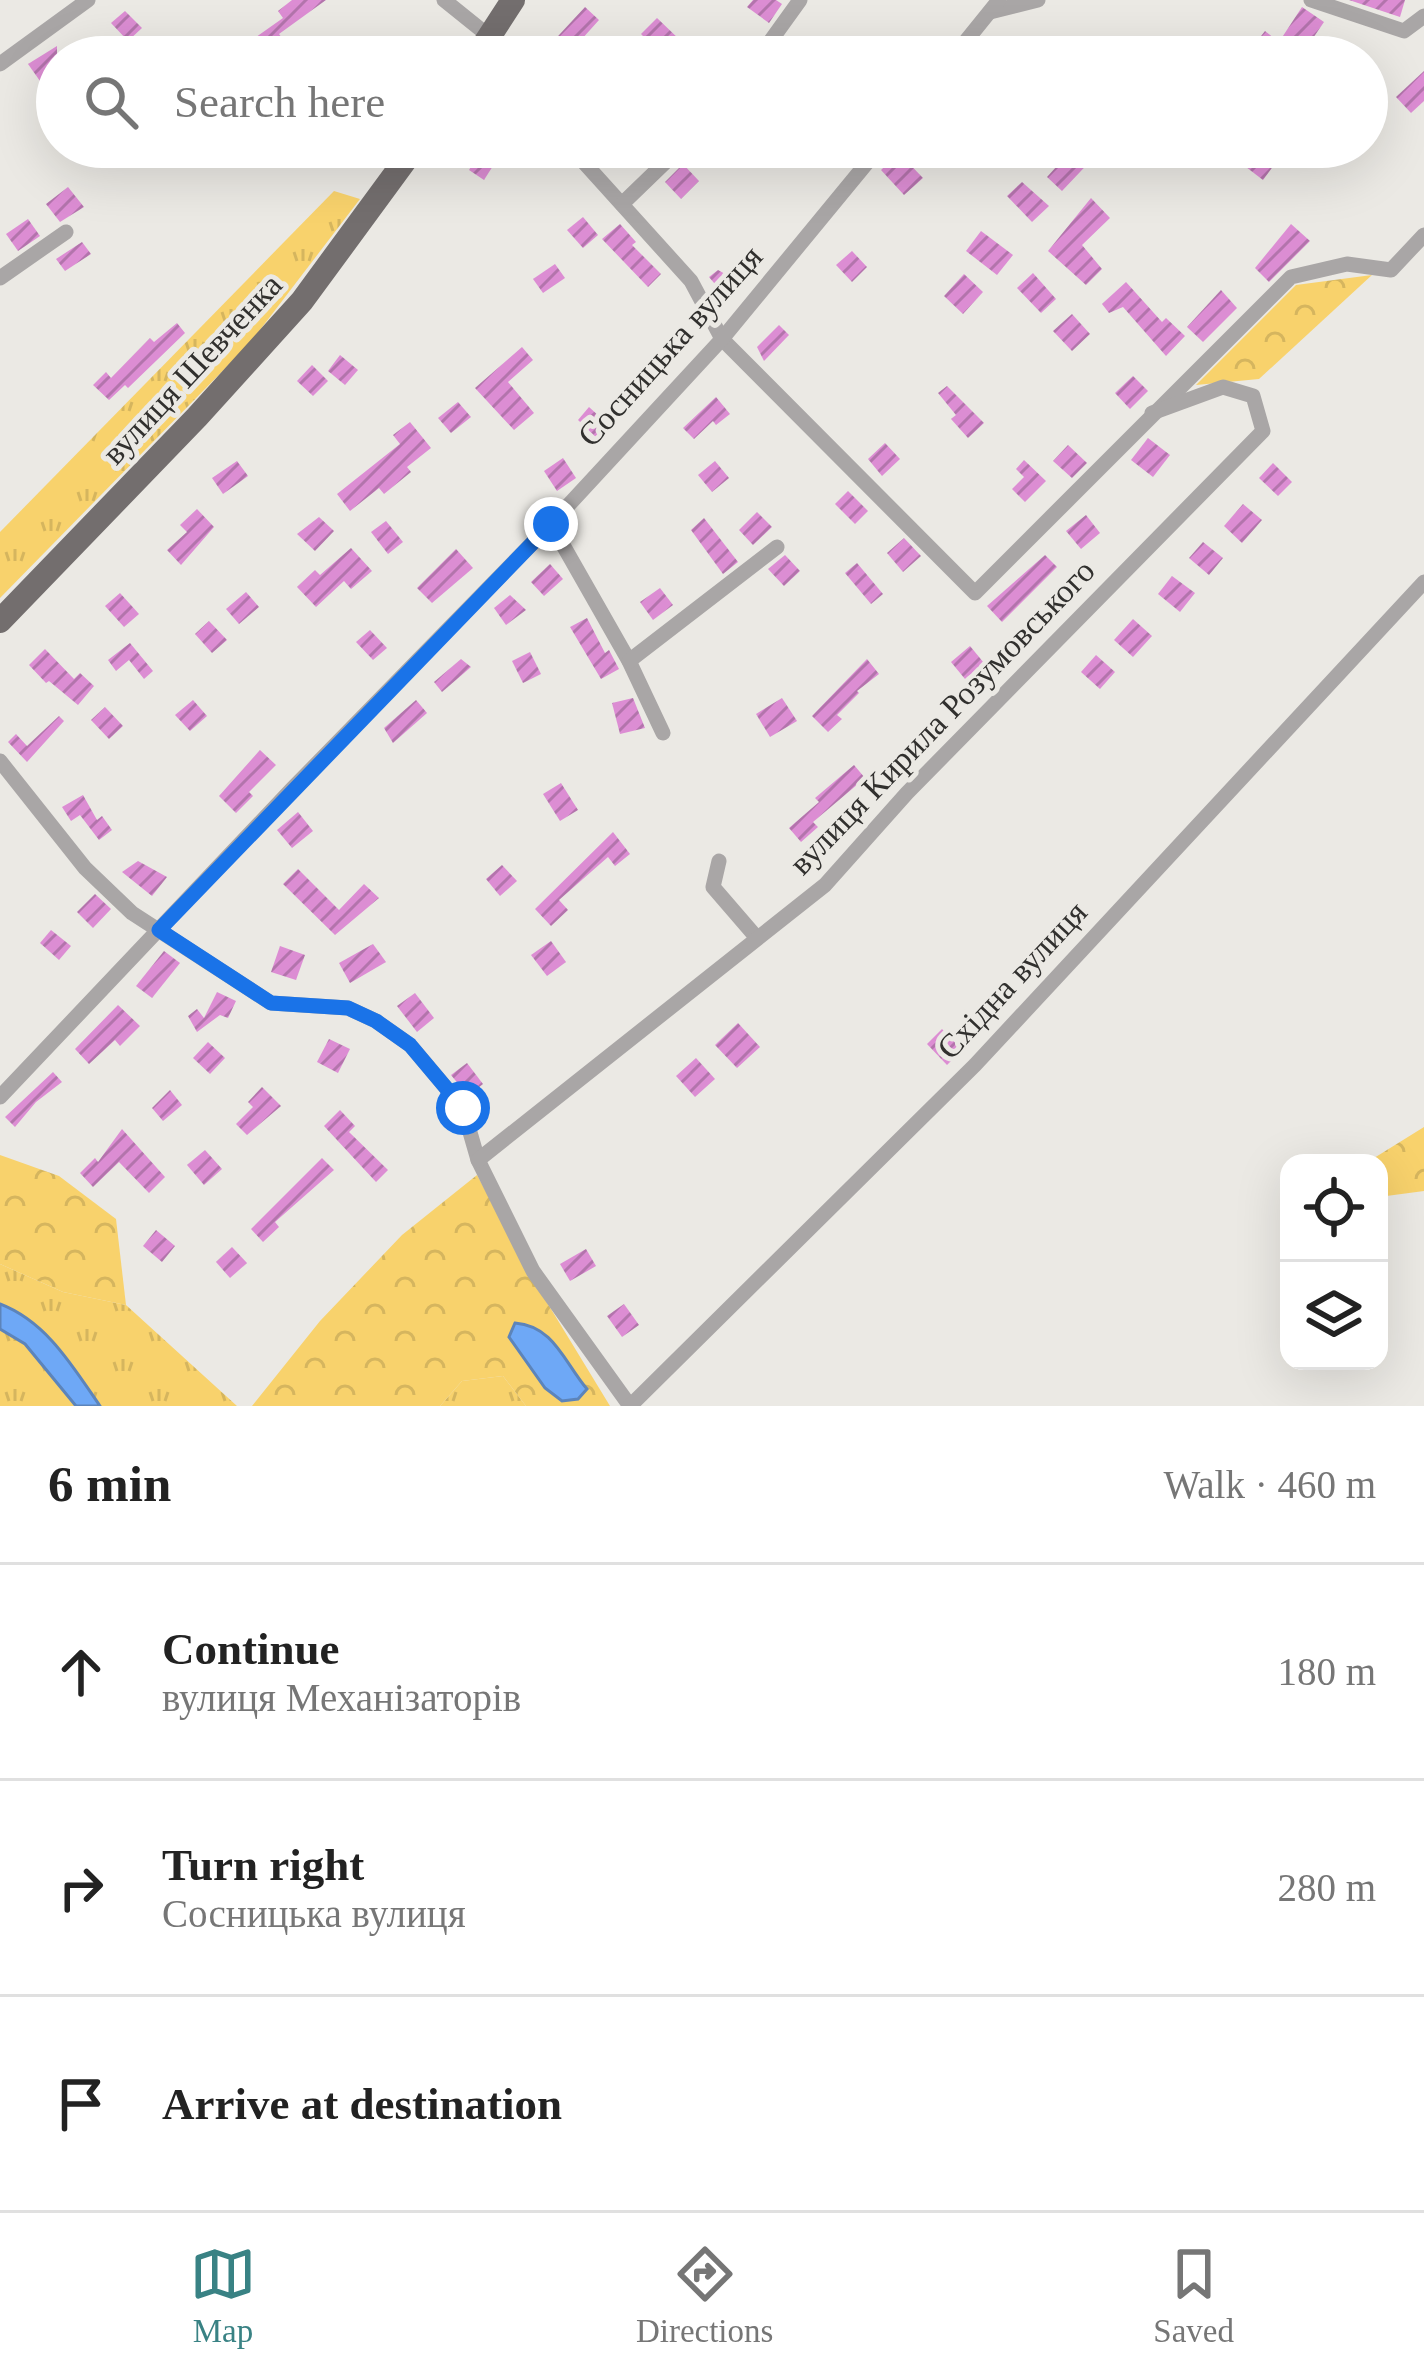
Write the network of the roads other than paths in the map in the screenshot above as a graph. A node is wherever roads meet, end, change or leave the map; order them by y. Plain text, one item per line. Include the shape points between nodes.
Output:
1 (88, 0) edge
2 (444, 0) edge
3 (513, 0) edge
4 (800, 0) edge
5 (1039, 0) edge
6 (1311, 0) edge
7 (994, 6) edge
8 (1424, 16) edge
9 (38, 36) edge
10 (470, 36) edge
11 (491, 36) edge
12 (774, 36) edge
13 (970, 36) edge
14 (36, 38) edge
15 (0, 64) edge
16 (399, 168) edge
17 (589, 168) edge
18 (659, 168) edge
19 (863, 168) edge
20 (622, 204) junction
21 (66, 232) dead end
22 (1424, 235) edge
23 (0, 278) edge
24 (722, 339) junction
25 (1152, 413) junction
26 (551, 524) junction
27 (776, 547) dead end
28 (1424, 582) edge
29 (0, 621) edge
30 (629, 662) junction
31 (663, 734) dead end
32 (0, 760) edge
33 (719, 861) dead end
34 (159, 930) junction
35 (757, 938) junction
36 (0, 1097) edge
37 (478, 1160) junction
38 (630, 1406) edge

1 - 9 street
2 - 10 street
3 - 11 main road
4 - 12 street
5 - 7 street
6 - 8 street via 1404,31
7 - 13 street
14 - 15 street
16 - 29 main road, вулиця Шевченка via 287,318
17 - 20 street
18 - 20 street
19 - 24 street, Сосницька вулиця
20 - 24 street via 691,281
21 - 23 street
22 - 25 street, вулиця Кирила Розумовського via 1390,270 1346,264 1291,277
24 - 25 street, вулиця Кирила Розумовського via 975,593
24 - 26 street, Сосницька вулиця
25 - 35 street, вулиця Кирила Розумовського via 1223,387 1253,396 1263,431 824,885
26 - 30 street
26 - 34 street, Сосницька вулиця
27 - 30 street
28 - 38 street, Східна вулиця via 975,1065
30 - 31 street
32 - 34 street via 86,868
33 - 35 street via 713,887
34 - 36 street, Сосницька вулиця
34 - 37 street via 271,1003 348,1008 410,1045 463,1108
35 - 37 street, вулиця Кирила Розумовського
37 - 38 street via 533,1271

